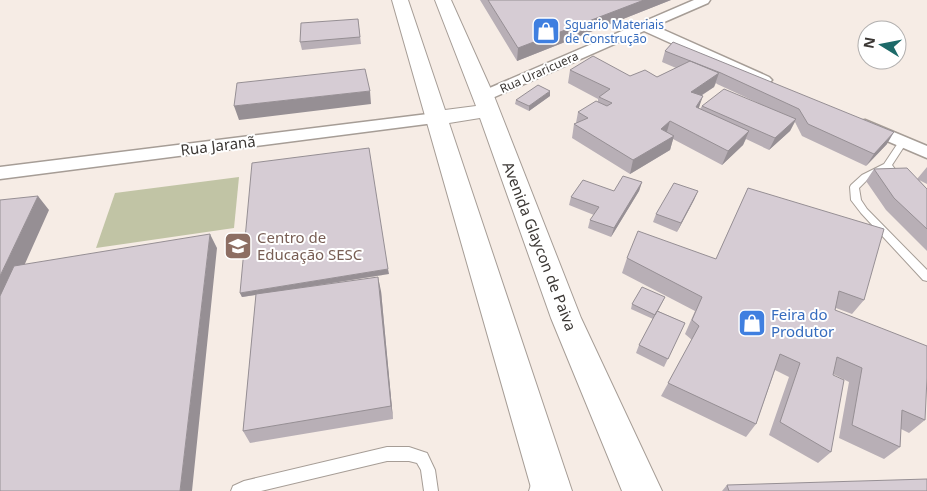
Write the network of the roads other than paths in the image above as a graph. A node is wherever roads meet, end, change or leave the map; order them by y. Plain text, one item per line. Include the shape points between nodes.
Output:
1 (400, 0) edge
2 (443, 0) edge
3 (704, 0) edge
4 (643, 26) junction
5 (777, 86) edge
6 (486, 104) junction
7 (436, 118) junction
8 (849, 118) edge
9 (903, 142) junction
10 (927, 152) edge
11 (887, 166) junction
12 (0, 173) edge
13 (901, 176) edge
14 (927, 277) edge
15 (550, 488) edge
16 (238, 491) edge
17 (431, 491) edge
18 (642, 491) edge

1 - 7 main road
2 - 6 main road, Avenida Glaycon de Paiva
3 - 4 street, Rua Uraricuera
4 - 5 street
4 - 6 street, Rua Uraricuera
6 - 7 main road
6 - 18 main road, Avenida Glaycon de Paiva via 566,318
7 - 12 street, Rua Jaranã
7 - 15 main road
8 - 9 street
9 - 10 street
9 - 11 lane
11 - 13 lane
11 - 14 lane via 865,177 854,187 856,200
16 - 17 lane via 387,454 410,453 428,464

